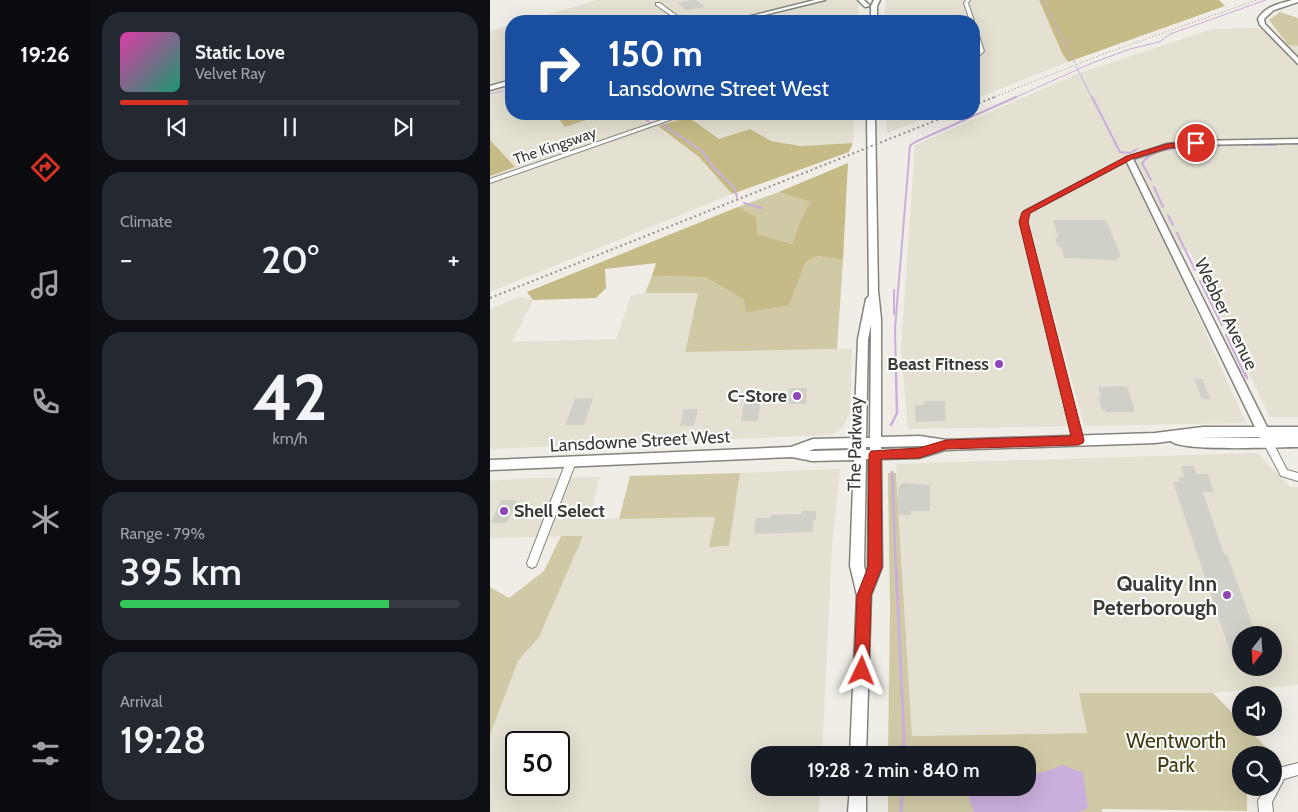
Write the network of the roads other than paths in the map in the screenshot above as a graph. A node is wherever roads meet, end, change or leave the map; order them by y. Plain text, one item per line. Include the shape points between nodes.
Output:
1 (822, 0) edge
2 (861, 0) edge
3 (877, 0) edge
4 (968, 0) edge
5 (1298, 0) edge
6 (869, 3) edge
7 (658, 4) dead end
8 (674, 15) edge
9 (759, 15) edge
10 (874, 15) edge
11 (970, 15) edge
12 (1298, 62) edge
13 (505, 84) edge
14 (490, 88) edge
15 (667, 120) edge
16 (871, 120) edge
17 (1298, 141) edge
18 (1129, 158) junction
19 (490, 181) edge
20 (872, 291) junction
21 (1298, 432) edge
22 (1265, 437) junction
23 (1078, 440) junction
24 (1298, 442) edge
25 (875, 448) junction
26 (860, 449) junction
27 (572, 462) junction
28 (490, 465) edge
29 (1298, 477) edge
30 (532, 563) dead end
31 (864, 595) junction
32 (858, 746) edge
33 (1298, 769) edge
34 (1282, 773) edge
35 (858, 796) edge
36 (1268, 796) edge
37 (857, 812) edge
38 (1266, 812) edge

1 - 9 main road
2 - 6 main road
3 - 10 main road
4 - 11 street
5 - 12 main road via 1268,10 1261,19 1262,24
7 - 8 street
13 - 14 main road
15 - 19 street, The Kingsway
16 - 20 main road, The Parkway
17 - 18 main road via 1181,145
18 - 22 main road, Webber Avenue
18 - 23 street via 1026,212 1024,222
20 - 25 main road, The Parkway via 876,319
20 - 26 main road, The Parkway via 863,339
21 - 22 main road, Lansdowne Street West
22 - 23 main road, Lansdowne Street West via 1207,443 1155,438
22 - 24 main road, Lansdowne Street West
22 - 29 street, Webber Avenue via 1284,473
23 - 25 main road, Lansdowne Street West via 946,444 919,453
25 - 26 main road, Lansdowne Street West
25 - 31 main road, The Parkway via 875,567
26 - 27 main road, Lansdowne Street West via 812,456 792,452
26 - 31 main road, The Parkway via 857,566
27 - 28 main road, Lansdowne Street West
27 - 30 street
31 - 32 main road, The Parkway
33 - 34 street
35 - 37 main road
36 - 38 street

